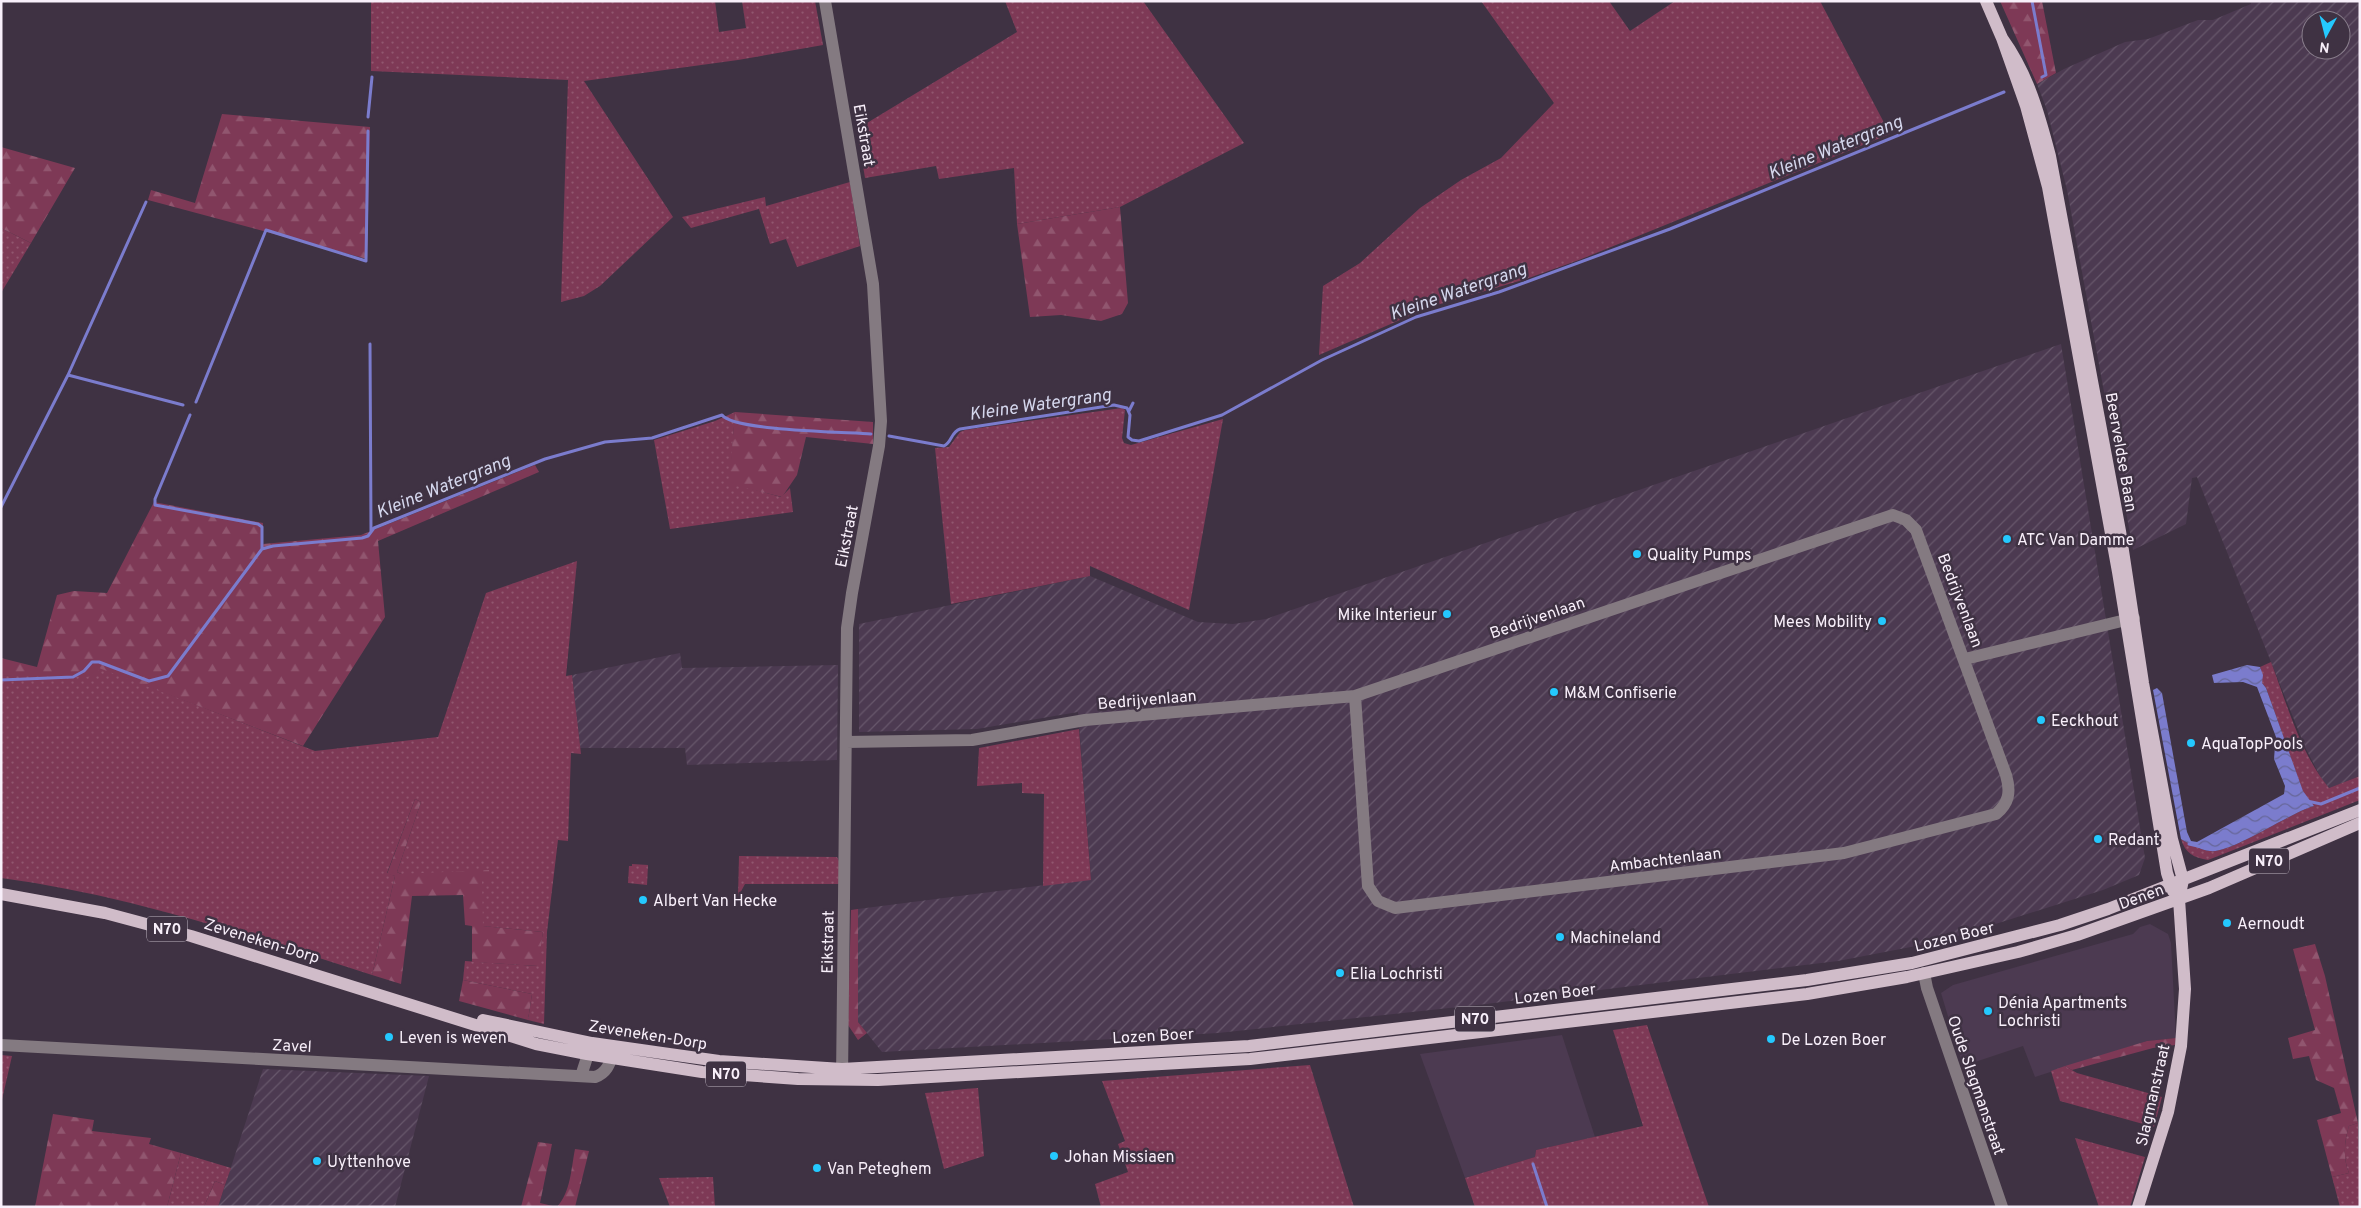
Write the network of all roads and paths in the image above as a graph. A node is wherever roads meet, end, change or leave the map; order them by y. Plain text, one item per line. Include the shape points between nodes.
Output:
1 (825, 1) edge
2 (1986, 1) edge
3 (2129, 619) junction
4 (1965, 660) junction
5 (1355, 696) junction
6 (846, 742) junction
7 (2360, 810) edge
8 (2360, 823) edge
9 (2183, 880) junction
10 (2169, 885) junction
11 (1, 894) edge
12 (2179, 899) junction
13 (1924, 973) junction
14 (1, 1045) edge
15 (590, 1048) junction
16 (613, 1052) junction
17 (842, 1075) junction
18 (581, 1076) junction
19 (2002, 1207) edge
20 (2138, 1207) edge

1 - 6 street, Eikstraat via 873,284 881,421 847,628
2 - 3 main road, Beerveldse Baan via 2030,120 2046,178
3 - 4 street, Bedrijvenlaan
3 - 9 main road, Beerveldse Baan
3 - 10 main road, Beerveldse Baan
4 - 5 street, Bedrijvenlaan via 1916,530 1906,520 1893,515
4 - 5 street, Ambachtenlaan via 2009,786 2004,807 1996,814 1844,853 1395,908 1378,901 1368,886
5 - 6 street, Bedrijvenlaan via 1084,720 972,740
6 - 17 street, Eikstraat
7 - 9 main road, Denen / N70
8 - 12 main road, Denen / N70
9 - 10 main road, Denen / N70
9 - 12 main road, Slagmanstraat
10 - 12 main road
10 - 17 main road, Lozen Boer / N70 via 2098,912 1989,944 1912,963 1807,980 1249,1046
11 - 15 main road, Zeveneken-Dorp / N70 via 105,913 191,936 451,1017 472,1018
12 - 13 main road, Denen / N70 via 2077,935
12 - 20 main road, Slagmanstraat via 2185,988 2183,1031 2171,1099
13 - 17 main road, Lozen Boer / N70 via 1807,994 1250,1059
13 - 19 street, Oude Slagmanstraat
14 - 18 street, Zavel
15 - 16 main road, Zeveneken-Dorp / N70
15 - 18 street
16 - 17 main road, Zeveneken-Dorp / N70
16 - 18 street, Zavel via 603,1074

